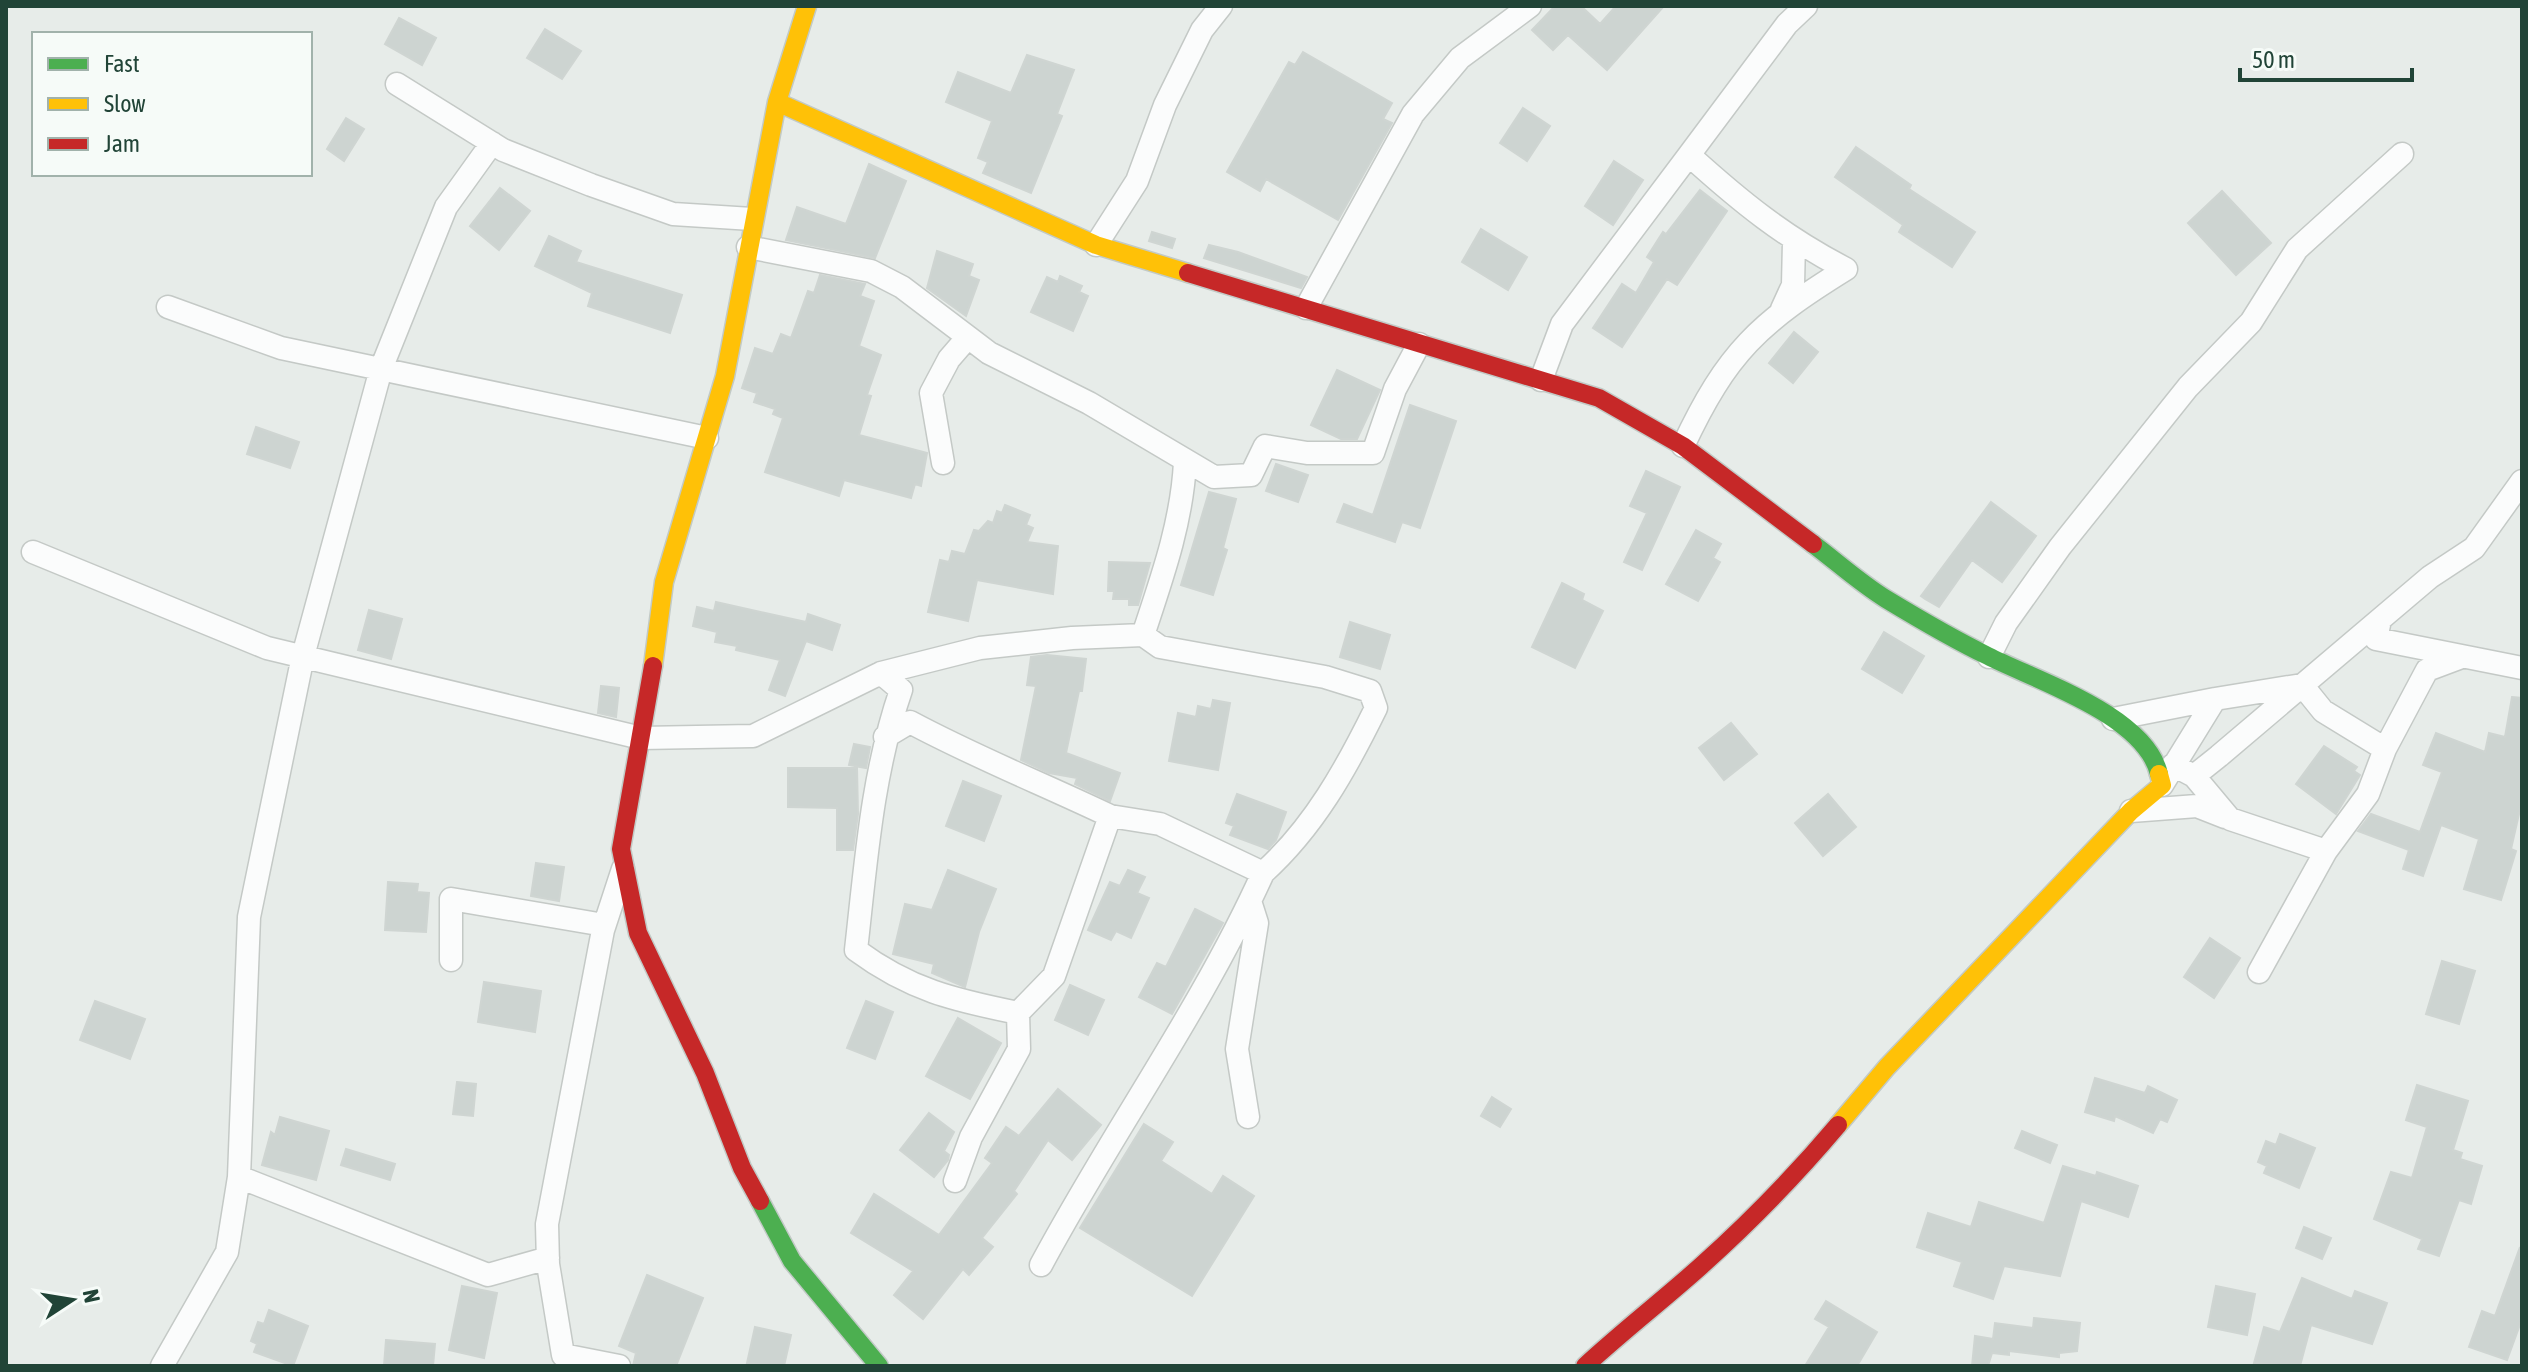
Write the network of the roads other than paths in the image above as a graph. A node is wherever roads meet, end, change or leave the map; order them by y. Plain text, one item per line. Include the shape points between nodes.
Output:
1 (807, 6) edge
2 (1221, 6) edge
3 (1530, 6) edge
4 (1806, 6) edge
5 (397, 84) dead end
6 (777, 102) junction
7 (492, 143) junction
8 (2402, 154) dead end
9 (1689, 155) junction
10 (752, 219) junction
11 (1794, 242) junction
12 (1096, 245) junction
13 (748, 247) junction
14 (168, 307) dead end
15 (1306, 308) junction
16 (1782, 309) junction
17 (968, 337) junction
18 (1419, 344) junction
19 (381, 369) junction
20 (1541, 380) junction
21 (707, 438) junction
22 (1683, 446) junction
23 (1185, 462) junction
24 (943, 463) dead end
25 (2522, 481) edge
26 (33, 552) dead end
27 (2380, 620) junction
28 (1143, 635) junction
29 (303, 656) junction
30 (1989, 657) junction
31 (2460, 657) junction
32 (2522, 668) edge
33 (881, 673) junction
34 (2302, 685) junction
35 (2215, 699) junction
36 (2113, 719) junction
37 (885, 737) junction
38 (641, 738) junction
39 (2385, 749) junction
40 (2173, 765) junction
41 (2194, 776) junction
42 (2162, 785) junction
43 (2131, 811) junction
44 (1110, 816) junction
45 (2230, 819) junction
46 (2326, 851) junction
47 (623, 868) junction
48 (1263, 873) junction
49 (1250, 901) junction
50 (604, 925) junction
51 (451, 960) dead end
52 (2259, 972) dead end
53 (1018, 1013) junction
54 (1248, 1117) dead end
55 (239, 1177) junction
56 (955, 1181) dead end
57 (548, 1258) junction
58 (1041, 1265) dead end
59 (562, 1360) edge
60 (169, 1364) edge
61 (619, 1366) edge
62 (879, 1366) edge
63 (1585, 1366) edge

1 - 6 street
2 - 12 street via 1202,30 1165,105 1137,181
3 - 15 street via 1460,58 1413,114
4 - 9 street
5 - 7 street
6 - 10 street
6 - 12 street
7 - 10 street via 673,214
7 - 19 street via 446,207
8 - 30 street via 2297,249 2251,322 2188,387 2060,547 2006,623
9 - 11 street
9 - 20 street via 1562,324
10 - 13 street
11 - 16 street via 1793,285
11 - 16 street via 1846,269
12 - 15 street
13 - 17 street via 871,271 902,287
13 - 21 street via 725,376
14 - 19 street via 281,348
15 - 18 street
16 - 22 street via 1745,343 1705,399
17 - 23 street
17 - 24 street via 931,393
18 - 20 street
18 - 23 street via 1395,389 1373,453 1307,453 1265,446 1251,475 1214,477
19 - 21 street
19 - 29 street
20 - 22 street via 1599,398
21 - 38 street via 664,582
22 - 30 street via 1883,597
23 - 28 street via 1171,551
25 - 27 street via 2474,548
26 - 29 street via 267,648
27 - 31 street via 2376,639
27 - 34 street
28 - 33 street via 980,648
28 - 48 street via 1160,647 1325,677 1370,691 1376,708 1345,770 1295,844
29 - 38 street
29 - 55 street via 249,917
30 - 36 street via 2051,682
31 - 32 street
31 - 39 street via 2427,670
33 - 37 street via 901,690
33 - 38 street via 753,736
34 - 35 street
34 - 39 street via 2323,711
34 - 41 street
35 - 36 street
35 - 40 street
36 - 42 street via 2155,757
37 - 44 street via 910,722 979,759
37 - 53 street via 856,950 884,971 943,998
38 - 47 street via 621,849
39 - 46 street via 2368,794
40 - 41 street
40 - 42 street
41 - 45 street
42 - 43 street
43 - 45 street via 2197,806
43 - 63 street via 1887,1067 1789,1183
44 - 48 street via 1160,824
44 - 53 street via 1054,976
45 - 46 street
46 - 52 street
47 - 50 street
47 - 62 street via 638,933 705,1073 742,1168 792,1261
48 - 49 street
49 - 54 street via 1257,923 1237,1049
49 - 58 street via 1200,999 1093,1168
50 - 51 street via 451,899
50 - 57 street via 547,1224
53 - 56 street via 1019,1049 971,1137
55 - 57 street via 488,1275
55 - 60 street via 227,1252
57 - 59 street
59 - 61 street

